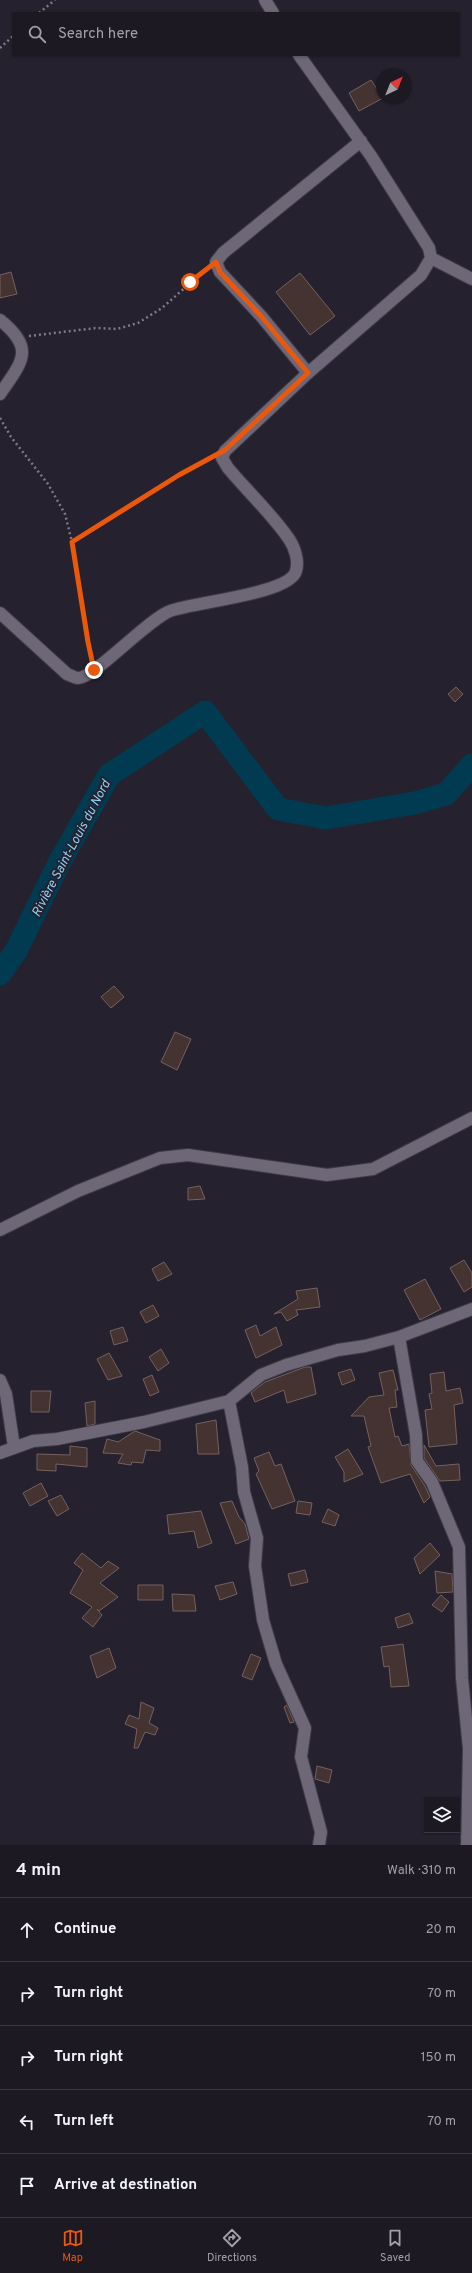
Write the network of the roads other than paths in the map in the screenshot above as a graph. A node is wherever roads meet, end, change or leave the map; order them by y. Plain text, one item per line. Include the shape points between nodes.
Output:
1 (265, 0) edge
2 (272, 12) edge
3 (300, 56) edge
4 (361, 141) junction
5 (431, 258) junction
6 (472, 279) edge
7 (0, 320) edge
8 (308, 373) junction
9 (0, 394) edge
10 (0, 613) edge
11 (472, 1118) edge
12 (0, 1230) edge
13 (472, 1309) edge
14 (399, 1336) junction
15 (0, 1380) edge
16 (229, 1401) junction
17 (14, 1447) junction
18 (0, 1453) edge
19 (319, 1845) edge
20 (466, 1845) edge

1 - 2 street
3 - 4 street
4 - 5 street via 429,248
4 - 8 street via 223,253 216,262 220,272 261,316
5 - 6 street
5 - 8 street via 421,275
7 - 9 street via 19,337 23,349 21,362
8 - 10 street via 225,450 222,458 290,540 298,561 291,580 274,588 169,612 144,627 85,677 77,679 67,674
11 - 12 street via 373,1169 327,1175 188,1155 160,1158 78,1191
13 - 14 street
14 - 16 street via 286,1365 262,1375
14 - 20 street via 416,1435 417,1461 432,1482 459,1547 462,1678 469,1749
15 - 17 street via 6,1394
16 - 17 street via 144,1422 57,1439 33,1441
16 - 19 street via 242,1467 244,1492 257,1538 255,1566 263,1620 276,1664 305,1728 301,1757 321,1832
17 - 18 street

